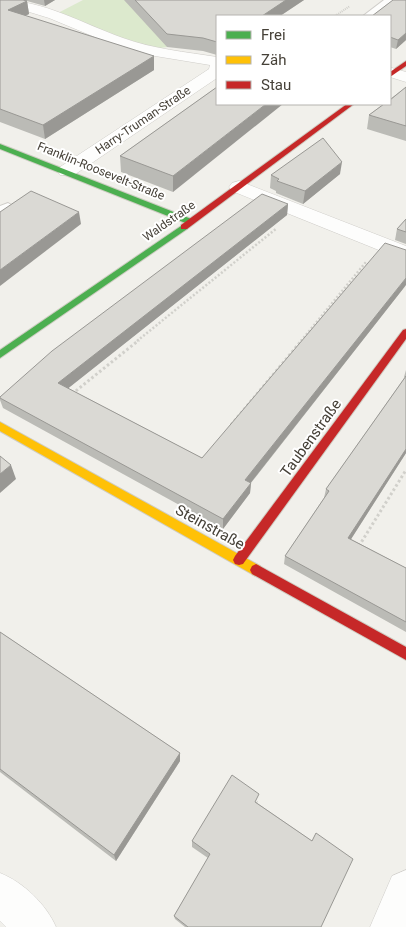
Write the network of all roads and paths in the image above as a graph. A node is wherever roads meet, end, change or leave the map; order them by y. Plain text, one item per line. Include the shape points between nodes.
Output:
1 (4, 0) edge
2 (389, 0) edge
3 (351, 5) dead end
4 (336, 15) edge
5 (368, 15) edge
6 (216, 62) edge
7 (406, 63) edge
8 (216, 72) edge
9 (396, 75) edge
10 (349, 105) edge
11 (0, 146) edge
12 (67, 171) junction
13 (239, 187) junction
14 (297, 212) junction
15 (192, 222) junction
16 (381, 244) junction
17 (406, 254) edge
18 (405, 335) edge
19 (0, 356) edge
20 (79, 400) edge
21 (0, 426) edge
22 (225, 432) edge
23 (406, 470) edge
24 (366, 552) edge
25 (239, 560) junction
26 (406, 654) edge
27 (406, 890) edge
28 (0, 893) edge
29 (35, 927) edge
30 (391, 927) edge

1 - 6 street via 54,15 119,42
2 - 5 lane
3 - 4 path
7 - 9 street
8 - 12 street, Harry-Truman-Straße
10 - 13 street, Waldstraße
11 - 12 street, Franklin-Roosevelt-Straße
12 - 15 street, Franklin-Roosevelt-Straße
13 - 14 street
13 - 15 street, Waldstraße
14 - 16 street
14 - 20 path via 70,395
15 - 19 street, Waldstraße
16 - 17 street
16 - 22 path
18 - 25 street, Taubenstraße
21 - 25 street, Steinstraße
23 - 24 path via 357,548
25 - 26 street, Steinstraße
27 - 30 street
28 - 29 street

